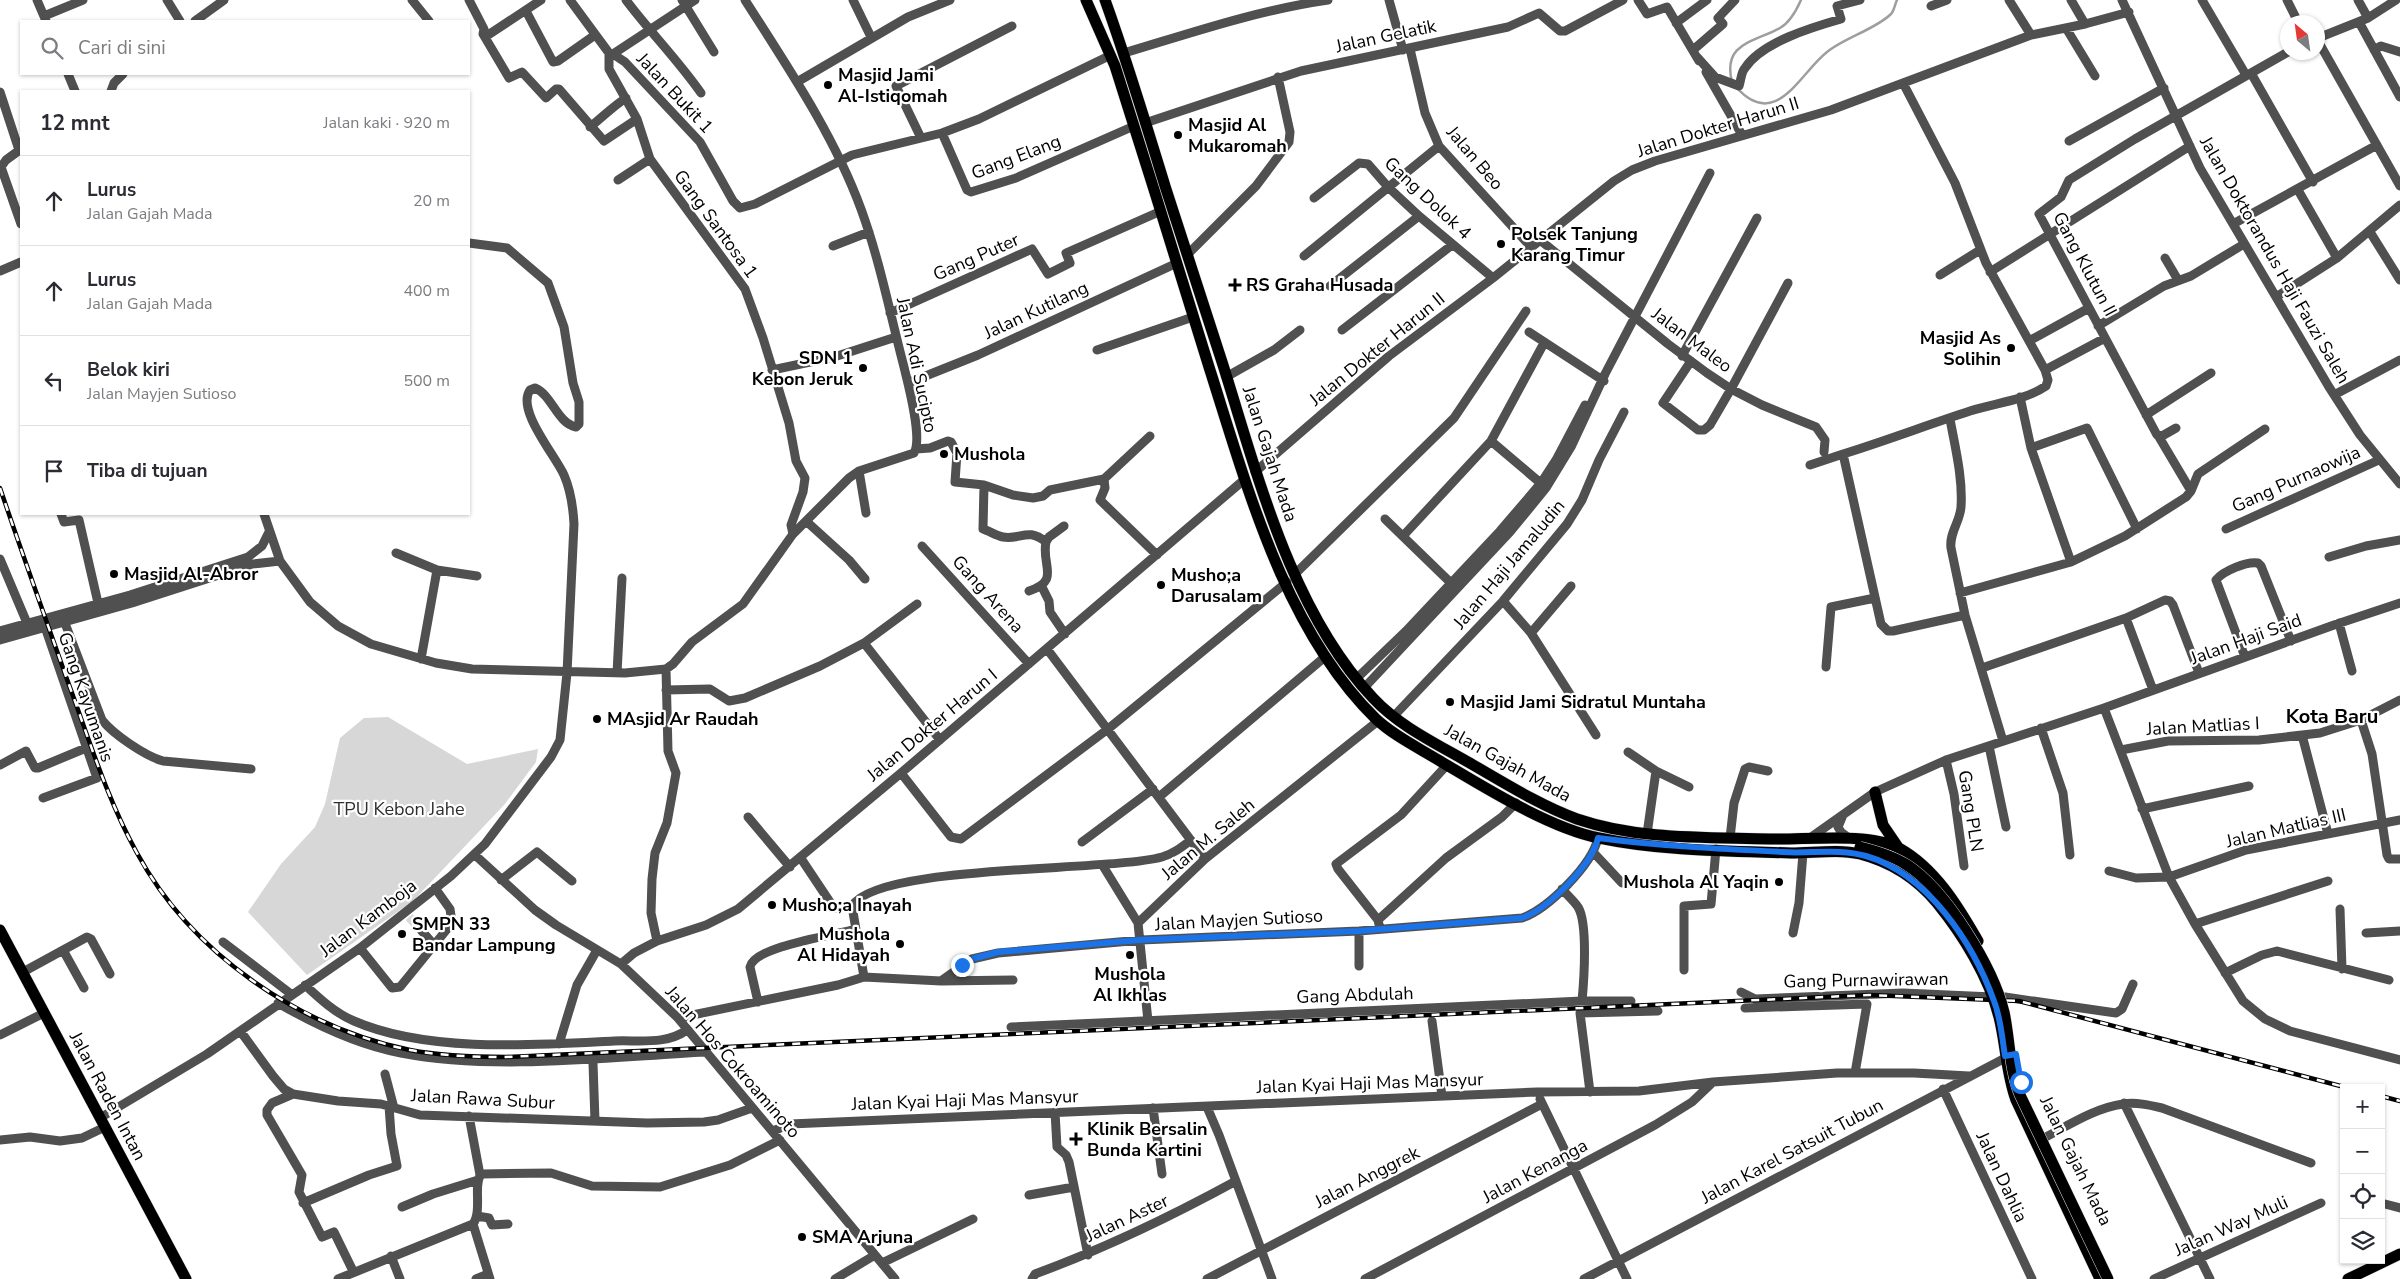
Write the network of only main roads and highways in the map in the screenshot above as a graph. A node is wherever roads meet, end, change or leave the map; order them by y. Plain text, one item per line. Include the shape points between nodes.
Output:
1 (1086, 0) edge
2 (1094, 0) edge
3 (1098, 0) edge
4 (1107, 5) edge
5 (1093, 16) junction
6 (1220, 356) junction
7 (1207, 360) junction
8 (1306, 610) junction
9 (1875, 792) road end
10 (1856, 844) junction
11 (1899, 848) junction
12 (1846, 852) junction
13 (1910, 856) junction
14 (1900, 870) junction
15 (1, 934) edge
16 (1999, 997) junction
17 (2041, 1140) junction
18 (2400, 1254) edge
19 (186, 1279) edge
20 (2100, 1279) edge
21 (2108, 1279) edge
22 (2114, 1279) edge
23 (2348, 1279) edge

1 - 5 main road, Jalan Gajah Mada
2 - 5 main road
3 - 4 main road
4 - 6 main road, Jalan Gajah Mada
5 - 7 main road, Jalan Gajah Mada via 1111,55
6 - 7 main road
6 - 8 main road, Jalan Gajah Mada via 1255,472 1296,574
7 - 8 main road, Jalan Gajah Mada via 1245,479 1287,582
8 - 10 main road, Jalan Gajah Mada via 1356,679 1393,717 1559,812 1612,829 1647,834
8 - 12 main road, Jalan Gajah Mada via 1326,656 1378,721 1447,765 1572,830 1598,838 1716,849
9 - 11 main road via 1886,831
10 - 11 main road, Jalan Gajah Mada via 1874,840
10 - 12 main road
10 - 21 main road, bridge via 1895,858 1917,872 1944,901 1973,946 2001,1004 2020,1095
11 - 13 main road, Jalan Gajah Mada
12 - 14 main road, Jalan Gajah Mada
13 - 14 main road
13 - 16 main road, Jalan Gajah Mada via 1952,898 1982,948
14 - 16 main road, Jalan Gajah Mada via 1939,905
15 - 19 main road, Jalan Raden Intan
16 - 17 main road, Jalan Gajah Mada via 2000,1023 2010,1055 2012,1091
17 - 20 main road, Jalan Gajah Mada
17 - 22 main road, Jalan Gajah Mada
18 - 23 main road

